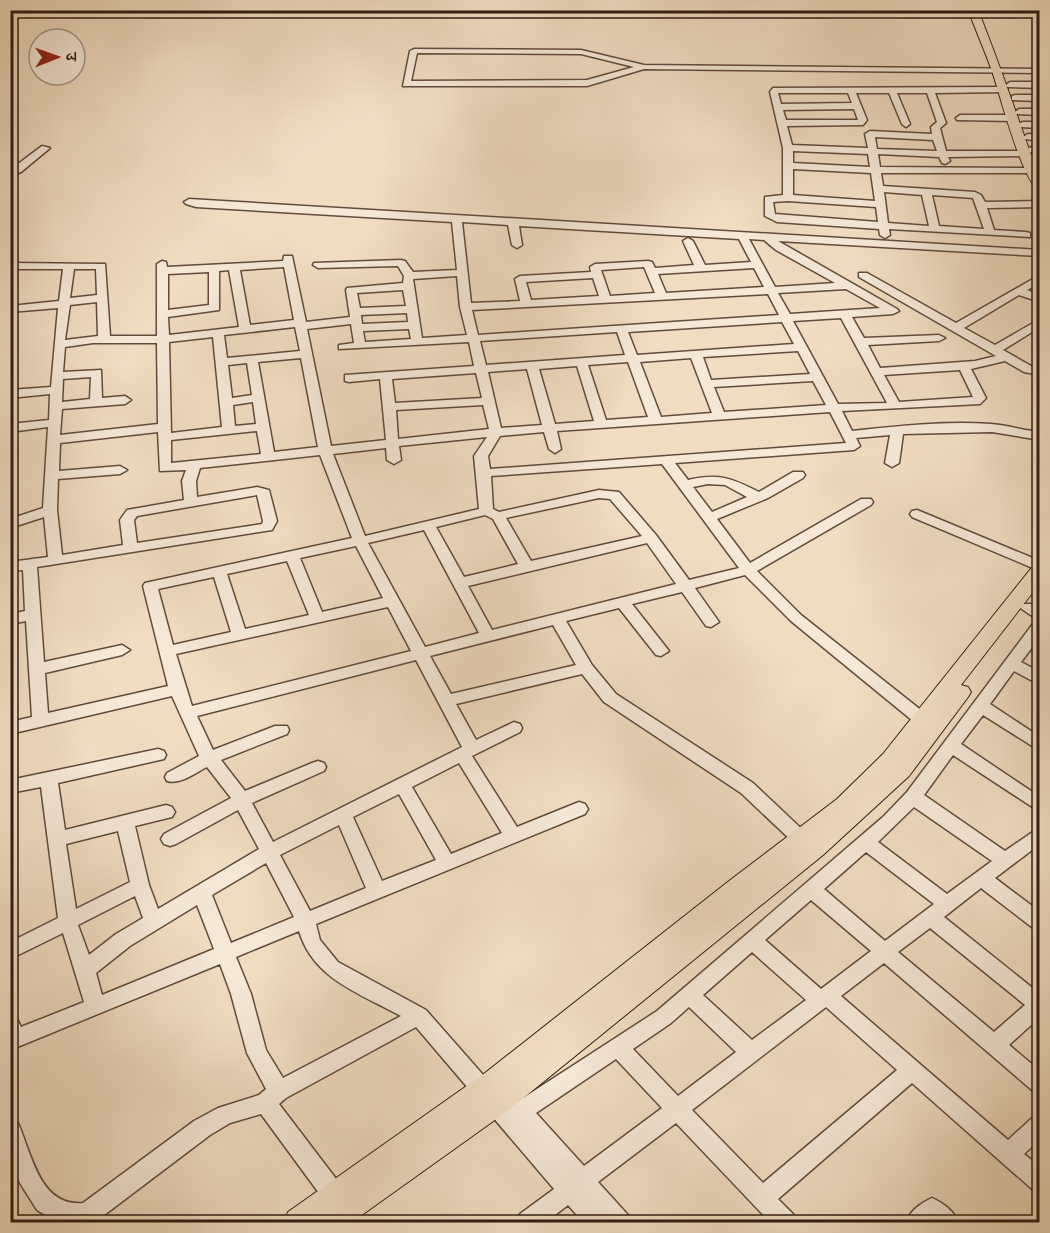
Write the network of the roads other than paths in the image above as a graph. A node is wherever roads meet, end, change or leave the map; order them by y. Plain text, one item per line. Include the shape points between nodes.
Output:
1 (973, 10) edge
2 (983, 10) edge
3 (593, 62) junction
4 (644, 67) junction
5 (1001, 70) junction
6 (1040, 71) edge
7 (600, 80) junction
8 (1040, 85) edge
9 (1007, 88) junction
10 (851, 90) junction
11 (892, 90) junction
12 (930, 90) junction
13 (1015, 98) junction
14 (1040, 98) edge
15 (778, 106) junction
16 (858, 106) junction
17 (1040, 112) edge
18 (1016, 115) junction
19 (960, 118) dead end
20 (782, 123) junction
21 (906, 124) dead end
22 (1023, 125) junction
23 (1040, 125) edge
24 (937, 137) junction
25 (1034, 138) edge
26 (872, 147) junction
27 (45, 148) dead end
28 (788, 148) junction
29 (1032, 151) edge
30 (944, 154) junction
31 (788, 166) junction
32 (1035, 168) edge
33 (875, 170) junction
34 (10, 173) edge
35 (949, 176) junction
36 (1040, 187) edge
37 (878, 189) junction
38 (926, 192) junction
39 (788, 198) junction
40 (189, 202) dead end
41 (880, 204) junction
42 (1040, 204) edge
43 (981, 205) junction
44 (457, 219) junction
45 (513, 222) junction
46 (823, 222) junction
47 (884, 226) junction
48 (935, 229) junction
49 (990, 233) junction
50 (1026, 235) dead end
51 (742, 236) junction
52 (767, 237) junction
53 (825, 240) junction
54 (688, 241) dead end
55 (886, 244) junction
56 (517, 245) dead end
57 (1040, 253) edge
58 (648, 263) junction
59 (318, 265) dead end
60 (758, 265) junction
61 (69, 266) junction
62 (234, 267) junction
63 (11, 268) edge
64 (214, 268) junction
65 (701, 268) junction
66 (463, 273) junction
67 (597, 275) junction
68 (863, 275) dead end
69 (1040, 278) edge
70 (409, 281) junction
71 (847, 286) junction
72 (771, 290) junction
73 (1018, 291) junction
74 (662, 296) junction
75 (102, 298) junction
76 (1040, 299) edge
77 (606, 300) junction
78 (228, 302) junction
79 (64, 303) junction
80 (526, 304) junction
81 (466, 307) junction
82 (10, 309) edge
83 (412, 309) junction
84 (163, 314) junction
85 (845, 314) junction
86 (785, 317) junction
87 (356, 320) junction
88 (1040, 322) edge
89 (299, 324) junction
90 (414, 325) junction
91 (621, 328) junction
92 (956, 328) junction
93 (245, 330) junction
94 (218, 333) junction
95 (474, 338) junction
96 (939, 338) dead end
97 (163, 339) junction
98 (104, 340) junction
99 (417, 342) junction
100 (861, 342) junction
101 (59, 344) junction
102 (360, 346) junction
103 (343, 347) dead end
104 (801, 347) junction
105 (695, 353) junction
106 (305, 354) junction
107 (998, 354) junction
108 (632, 357) junction
109 (252, 359) junction
110 (582, 361) junction
111 (222, 362) junction
112 (532, 364) junction
113 (964, 366) junction
114 (482, 367) junction
115 (1040, 371) edge
116 (876, 372) junction
117 (386, 375) junction
118 (817, 377) junction
119 (349, 378) dead end
120 (57, 383) junction
121 (707, 384) junction
122 (10, 394) edge
123 (258, 398) junction
124 (125, 400) dead end
125 (490, 401) junction
126 (96, 402) junction
127 (226, 402) junction
128 (55, 406) junction
129 (895, 406) junction
130 (389, 407) junction
131 (833, 408) junction
132 (719, 416) junction
133 (656, 421) junction
134 (54, 423) junction
135 (601, 425) junction
136 (263, 427) junction
137 (10, 428) edge
138 (549, 429) junction
139 (1040, 429) edge
140 (229, 430) junction
141 (897, 430) junction
142 (165, 432) junction
143 (496, 432) junction
144 (848, 435) junction
145 (54, 440) junction
146 (391, 442) junction
147 (555, 449) dead end
148 (325, 451) junction
149 (268, 457) junction
150 (394, 460) dead end
151 (666, 460) junction
152 (892, 463) dead end
153 (193, 465) junction
154 (120, 470) dead end
155 (484, 473) junction
156 (798, 475) dead end
157 (51, 477) junction
158 (685, 485) junction
159 (758, 497) junction
160 (191, 501) junction
161 (866, 502) dead end
162 (50, 510) junction
163 (492, 514) junction
164 (917, 514) dead end
165 (709, 518) junction
166 (10, 524) edge
167 (428, 525) junction
168 (651, 538) junction
169 (360, 541) junction
170 (131, 549) junction
171 (292, 555) junction
172 (56, 560) junction
173 (30, 565) junction
174 (527, 566) junction
175 (10, 567) edge
176 (1040, 569) edge
177 (748, 570) junction
178 (219, 571) junction
179 (460, 583) junction
180 (684, 586) junction
181 (393, 602) junction
182 (622, 602) junction
183 (1036, 610) edge
184 (34, 614) junction
185 (317, 617) junction
186 (557, 618) junction
187 (10, 619) edge
188 (711, 622) dead end
189 (239, 634) junction
190 (488, 636) junction
191 (122, 650) dead end
192 (168, 651) junction
193 (661, 651) dead end
194 (420, 653) junction
195 (1012, 663) junction
196 (586, 668) junction
197 (38, 669) junction
198 (1040, 680) edge
199 (177, 689) junction
200 (446, 701) junction
201 (980, 705) junction
202 (188, 713) junction
203 (40, 721) junction
204 (928, 724) junction
205 (10, 728) edge
206 (514, 728) dead end
207 (281, 730) dead end
208 (1040, 745) edge
209 (951, 746) junction
210 (467, 752) junction
211 (158, 755) dead end
212 (209, 758) junction
213 (318, 767) dead end
214 (173, 777) dead end
215 (49, 779) junction
216 (402, 785) junction
217 (10, 787) edge
218 (913, 797) junction
219 (242, 800) junction
220 (1040, 806) edge
221 (579, 809) dead end
222 (165, 812) dead end
223 (343, 814) junction
224 (125, 822) junction
225 (1040, 834) edge
226 (513, 836) junction
227 (801, 838) junction
228 (57, 839) junction
229 (170, 839) dead end
230 (866, 842) junction
231 (268, 852) junction
232 (1004, 860) junction
233 (447, 863) junction
234 (981, 878) junction
235 (140, 885) junction
236 (812, 890) junction
237 (377, 891) junction
238 (202, 893) junction
239 (947, 904) junction
240 (930, 917) junction
241 (305, 920) junction
242 (68, 922) junction
243 (154, 922) junction
244 (1040, 923) edge
245 (753, 941) junction
246 (10, 951) edge
247 (226, 952) junction
248 (884, 952) junction
249 (86, 970) junction
250 (690, 995) junction
251 (823, 998) junction
252 (1039, 1005) edge
253 (95, 1006) junction
254 (419, 1016) junction
255 (12, 1035) edge
256 (994, 1045) junction
257 (618, 1047) junction
258 (751, 1053) junction
259 (912, 1070) junction
260 (1040, 1084) edge
261 (501, 1096) junction
262 (272, 1097) junction
263 (676, 1110) junction
264 (1040, 1125) edge
265 (10, 1130) edge
266 (1008, 1154) junction
267 (1040, 1182) edge
268 (576, 1186) junction
269 (335, 1196) junction
270 (762, 1198) junction
271 (298, 1222) edge
272 (328, 1222) edge
273 (528, 1222) edge
274 (597, 1222) edge
275 (619, 1222) edge
276 (785, 1222) edge
277 (916, 1222) edge
278 (947, 1222) edge

1 - 5 main road
2 - 5 main road
3 - 4 street
3 - 7 street
3 - 7 street via 581,52 414,51 406,84
4 - 5 street
4 - 7 street
5 - 6 street
5 - 9 main road
8 - 9 street
9 - 12 street
9 - 13 main road
9 - 18 main road
10 - 11 street
10 - 15 street via 776,90
10 - 16 street
11 - 12 street
11 - 21 street
12 - 24 street via 942,123 935,127
13 - 14 street
13 - 18 main road
15 - 16 street
15 - 20 street
16 - 20 street via 863,120 860,123 824,128
17 - 18 street
18 - 19 street
18 - 22 main road
18 - 29 main road
20 - 28 street
22 - 23 street
22 - 25 main road
24 - 26 street via 873,133
24 - 30 street
25 - 29 main road
26 - 28 street
26 - 30 street
26 - 33 street
27 - 34 street
28 - 31 street
29 - 30 street
29 - 32 main road
30 - 35 street
31 - 33 street
31 - 39 street
32 - 35 street
32 - 36 main road
33 - 35 street
33 - 37 street
37 - 38 street
37 - 41 street
38 - 43 street via 975,195
38 - 48 street
39 - 41 street
39 - 46 street via 768,199 770,216
40 - 44 street
41 - 47 street
42 - 43 street
43 - 49 street
44 - 45 street
44 - 66 street
45 - 51 street
45 - 56 street
46 - 47 street
46 - 53 street
47 - 48 street
47 - 55 street
48 - 49 street
49 - 50 street
51 - 52 street
51 - 60 street
52 - 53 street
52 - 71 street
53 - 55 street
54 - 65 street
55 - 57 street
58 - 65 street
58 - 67 street via 595,267
58 - 74 street
59 - 70 street via 401,263
60 - 65 street
60 - 72 street
61 - 63 street
61 - 75 street via 101,266
61 - 79 street
62 - 64 street
62 - 78 street
62 - 89 street via 288,261
64 - 78 street
64 - 84 street via 162,268
66 - 70 street
66 - 81 street
67 - 77 street
67 - 80 street via 520,279
68 - 92 street
69 - 73 street
70 - 83 street
70 - 87 street via 351,290
71 - 72 street
71 - 85 street via 892,311
72 - 74 street
72 - 86 street
73 - 76 street
73 - 92 street
74 - 77 street
75 - 79 street
75 - 98 street
77 - 80 street
78 - 84 street via 215,308
78 - 93 street
79 - 82 street
79 - 101 street
80 - 81 street
81 - 95 street
83 - 87 street
83 - 90 street
84 - 97 street
85 - 86 street
85 - 100 street
86 - 91 street
86 - 104 street
87 - 89 street
87 - 90 street
87 - 102 street
88 - 107 street
89 - 93 street
89 - 106 street
90 - 99 street
91 - 95 street
91 - 108 street
92 - 107 street
93 - 94 street
94 - 97 street
94 - 111 street
95 - 99 street
95 - 114 street
96 - 100 street
97 - 98 street
97 - 142 street
98 - 101 street
99 - 102 street
100 - 116 street
101 - 120 street
102 - 103 street
104 - 105 street
104 - 118 street
105 - 108 street
105 - 121 street
106 - 109 street
106 - 148 street
107 - 113 street
107 - 115 street
108 - 110 street
108 - 133 street
109 - 111 street
109 - 123 street
110 - 112 street
110 - 135 street
111 - 127 street
112 - 114 street
112 - 138 street
113 - 116 street
113 - 129 street via 979,394 976,401
114 - 117 street
114 - 125 street
116 - 129 street
117 - 119 street
117 - 130 street
118 - 121 street
118 - 131 street
120 - 122 street
120 - 126 street via 97,373
120 - 128 street
121 - 132 street
123 - 127 street
123 - 136 street
124 - 126 street
125 - 130 street
125 - 143 street
126 - 128 street
127 - 140 street
128 - 134 street
129 - 131 street
130 - 146 street
131 - 132 street
131 - 144 street
132 - 133 street
133 - 135 street
134 - 137 street
134 - 145 street
135 - 138 street
136 - 140 street
136 - 149 street
138 - 143 street
138 - 147 street
139 - 141 street via 1034,435 979,428
140 - 142 street
141 - 144 street
141 - 152 street
142 - 145 street
142 - 153 street via 165,468
143 - 146 street
143 - 155 street via 481,456
144 - 151 street via 854,446
145 - 157 street
146 - 148 street
146 - 150 street
148 - 149 street
148 - 169 street
149 - 153 street
151 - 155 street
151 - 158 street
153 - 160 street via 189,481
154 - 157 street
155 - 163 street
156 - 159 street
157 - 162 street
158 - 159 street via 718,478
158 - 165 street
159 - 165 street
160 - 170 street via 138,511 128,517
160 - 170 street via 262,492 269,524
161 - 177 street
162 - 166 street
162 - 172 street
163 - 167 street
163 - 168 street via 608,493 618,497
163 - 174 street
164 - 176 street
165 - 177 street
167 - 169 street
167 - 179 street
168 - 174 street
168 - 180 street
169 - 171 street
169 - 181 street
170 - 172 street
171 - 178 street
171 - 185 street
172 - 173 street
173 - 175 street
173 - 184 street
174 - 179 street
176 - 204 main road
177 - 180 street
177 - 204 street via 796,618
178 - 189 street
178 - 192 street via 150,586
179 - 190 street
180 - 182 street
180 - 188 street
181 - 185 street
181 - 194 street
182 - 186 street
182 - 193 street
183 - 195 street
183 - 204 main road
184 - 187 street
184 - 197 street
185 - 189 street
186 - 190 street
186 - 196 street
189 - 192 street
190 - 194 street
191 - 197 street
192 - 199 street
194 - 200 street
194 - 202 street
195 - 198 street
195 - 201 street
196 - 200 street
196 - 227 street via 618,706 747,788
197 - 203 street
199 - 202 street
199 - 203 street
200 - 210 street
201 - 208 street
201 - 209 street
202 - 212 street
203 - 205 street
204 - 227 main road via 878,776
204 - 261 main road via 902,770 815,849
206 - 210 street
207 - 212 street
209 - 218 street
209 - 220 street
210 - 216 street
210 - 226 street
211 - 215 street
212 - 214 street
212 - 219 street
213 - 219 street
215 - 217 street
215 - 228 street
216 - 223 street
216 - 233 street
218 - 230 street
218 - 232 street
219 - 229 street
219 - 231 street
221 - 226 street
222 - 224 street
223 - 231 street
223 - 237 street
224 - 228 street
224 - 235 street
225 - 232 street
226 - 233 street
227 - 261 main road
228 - 242 street
230 - 236 street
230 - 239 street
231 - 238 street
231 - 241 street
232 - 234 street
233 - 237 street
234 - 239 street
234 - 244 street
235 - 242 street
235 - 243 street
236 - 245 street
236 - 248 street
237 - 241 street
238 - 243 street
238 - 247 street
239 - 240 street
240 - 248 street
240 - 252 street
241 - 247 street
241 - 254 street via 312,943 331,968
242 - 246 street
242 - 249 street
243 - 249 street via 123,940
245 - 250 street
245 - 251 street
247 - 253 street
247 - 262 street
248 - 251 street
248 - 256 street
249 - 253 street
250 - 257 street
250 - 258 street
251 - 258 street
251 - 259 street
252 - 256 street
253 - 255 street
254 - 261 street
254 - 262 street
256 - 260 street
257 - 261 street
257 - 263 street
258 - 263 street
259 - 266 street
259 - 270 street
261 - 268 street
261 - 269 main road
261 - 272 main road
262 - 265 street via 202,1128 96,1209 72,1218 52,1211 38,1197
262 - 269 street
263 - 268 street
263 - 270 street
264 - 266 street
266 - 267 street
268 - 273 street
268 - 274 street
268 - 275 street
269 - 271 main road
270 - 276 street
277 - 278 street via 932,1209

